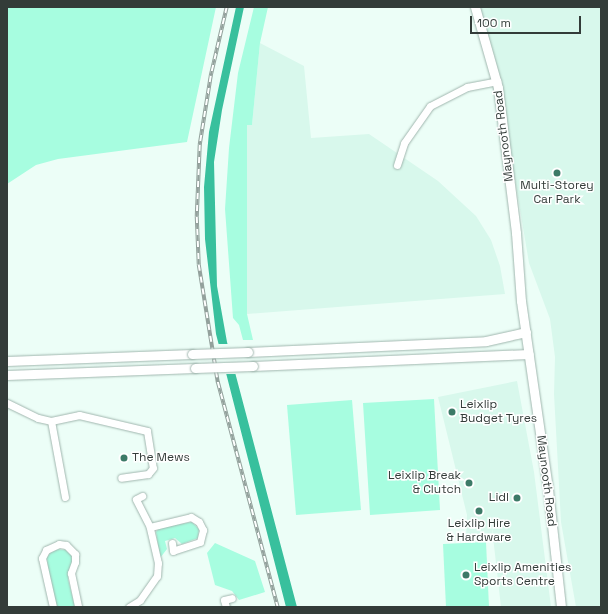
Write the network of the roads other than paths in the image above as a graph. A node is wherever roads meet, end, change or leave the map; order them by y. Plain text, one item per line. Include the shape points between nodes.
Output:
1 (475, 7) edge
2 (497, 81) junction
3 (397, 165) dead end
4 (526, 332) junction
5 (529, 354) junction
6 (7, 361) edge
7 (7, 375) edge
8 (7, 403) edge
9 (51, 421) junction
10 (121, 478) dead end
11 (142, 496) dead end
12 (65, 497) dead end
13 (150, 527) junction
14 (172, 543) dead end
15 (232, 598) dead end
16 (141, 604) edge
17 (53, 607) edge
18 (78, 607) edge
19 (129, 607) edge
20 (226, 607) edge
21 (561, 607) edge

1 - 2 main road, Maynooth Road
2 - 3 street via 467,87 430,106 404,143
2 - 4 main road, Maynooth Road
4 - 5 main road, Maynooth Road
4 - 6 main road, bridge via 486,341
5 - 7 main road, bridge
5 - 21 main road, Maynooth Road
8 - 9 street via 38,418
9 - 10 street via 79,415 147,431 153,468 148,474
9 - 12 street
11 - 13 street via 136,499
13 - 14 street via 191,517 199,522 204,530 200,542 173,551
13 - 16 street via 158,563 157,576
15 - 20 street via 224,600
16 - 19 street
17 - 18 street via 42,558 46,550 59,544 66,544 75,554 71,573

